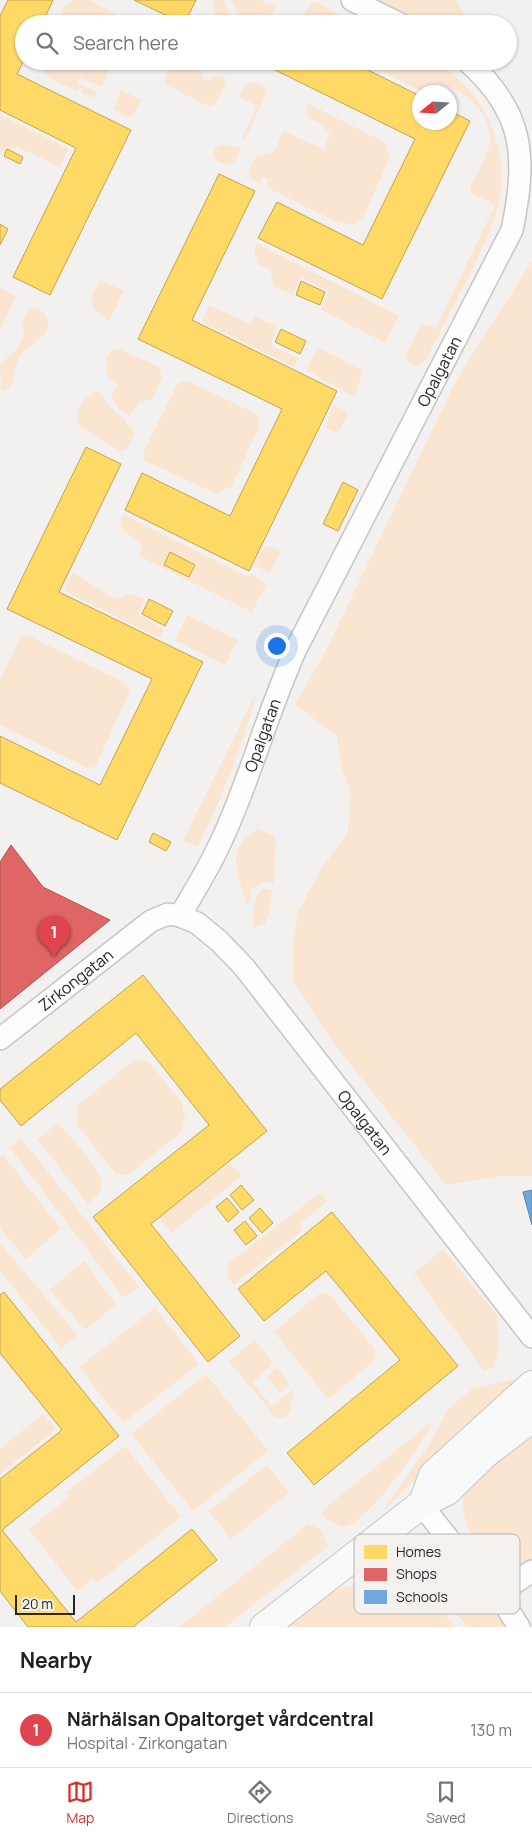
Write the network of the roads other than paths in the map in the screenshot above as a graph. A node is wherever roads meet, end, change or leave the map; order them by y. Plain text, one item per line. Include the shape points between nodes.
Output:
1 (352, 0) edge
2 (382, 15) edge
3 (477, 70) edge
4 (180, 916) junction
5 (0, 1039) edge
6 (532, 1337) edge
7 (532, 1386) edge
8 (532, 1418) edge
9 (422, 1503) junction
10 (382, 1534) edge
11 (446, 1534) edge
12 (354, 1556) edge
13 (532, 1571) edge
14 (520, 1579) edge
15 (511, 1614) edge
16 (264, 1627) edge
17 (519, 1627) edge

1 - 2 street
3 - 4 street, Opalgatan via 501,98 516,131 520,176 512,230 296,649 227,828
4 - 5 street, Zirkongatan via 168,914 151,921
4 - 6 street, Opalgatan via 197,923 244,967
7 - 9 street via 433,1474
8 - 9 street via 485,1454 447,1492
9 - 10 street
9 - 11 street
12 - 16 street
13 - 14 street
15 - 17 street

